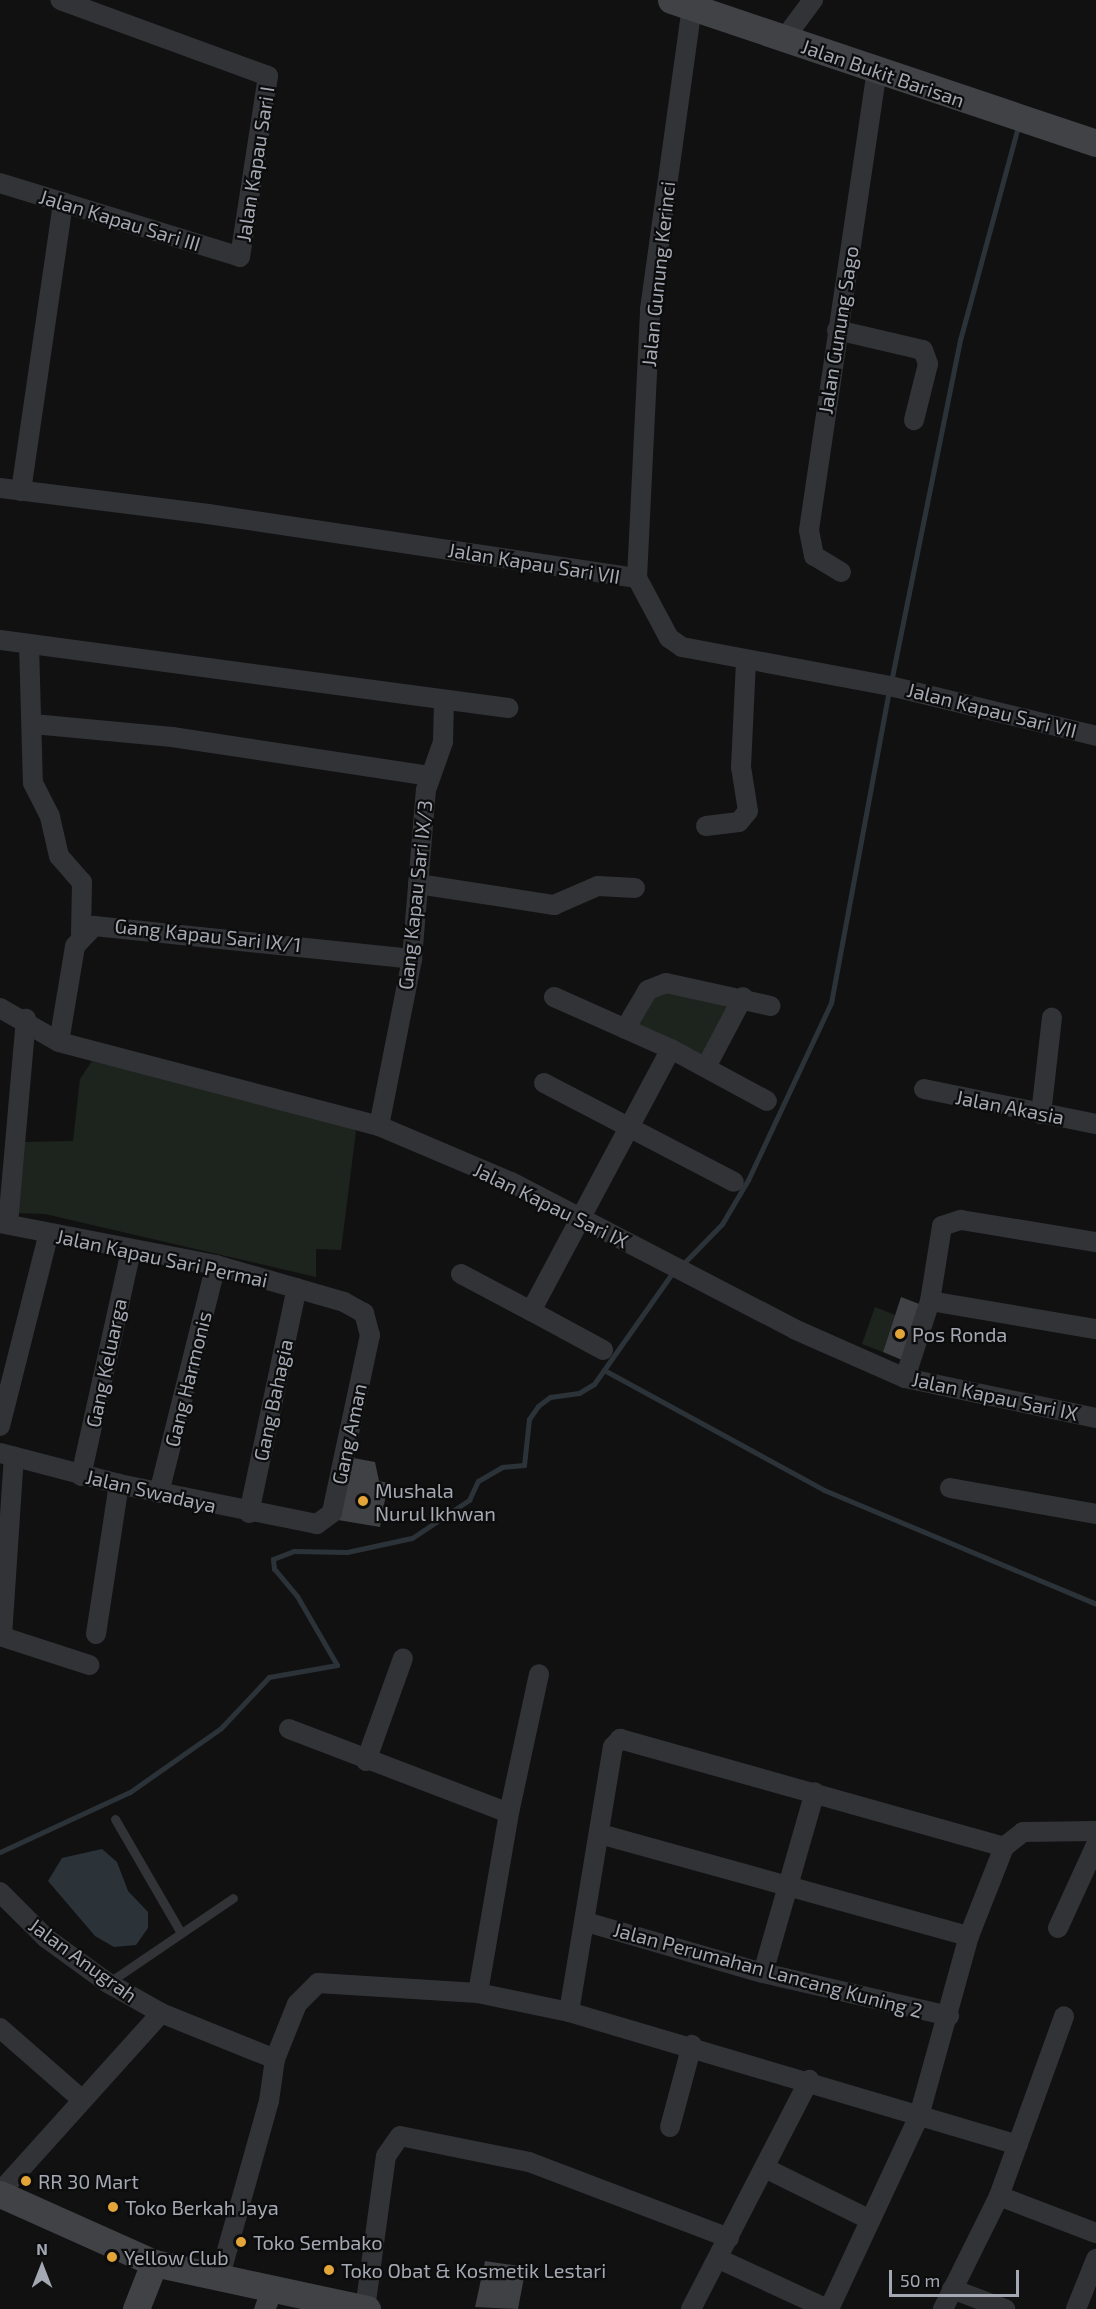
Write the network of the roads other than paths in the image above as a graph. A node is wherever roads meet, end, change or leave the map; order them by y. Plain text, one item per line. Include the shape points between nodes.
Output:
1 (60, 0) edge
2 (813, 0) edge
3 (682, 3) edge
4 (784, 39) junction
5 (877, 72) junction
6 (1096, 143) edge
7 (0, 183) edge
8 (63, 202) junction
9 (240, 257) joint
10 (837, 330) junction
11 (914, 420) dead end
12 (0, 488) edge
13 (21, 491) junction
14 (841, 572) dead end
15 (637, 578) junction
16 (0, 640) edge
17 (29, 644) junction
18 (746, 660) junction
19 (444, 700) junction
20 (508, 708) dead end
21 (33, 724) junction
22 (1096, 736) edge
23 (429, 776) junction
24 (706, 826) dead end
25 (418, 884) junction
26 (635, 888) dead end
27 (81, 934) junction
28 (412, 959) junction
29 (554, 997) dead end
30 (743, 997) junction
31 (771, 1006) dead end
32 (0, 1008) edge
33 (1052, 1018) dead end
34 (26, 1019) junction
35 (626, 1029) junction
36 (59, 1042) junction
37 (671, 1049) junction
38 (706, 1067) junction
39 (544, 1083) dead end
40 (924, 1089) dead end
41 (767, 1101) dead end
42 (1041, 1114) junction
43 (630, 1124) junction
44 (1096, 1124) edge
45 (379, 1126) junction
46 (734, 1182) dead end
47 (583, 1218) junction
48 (4, 1223) edge
49 (49, 1233) junction
50 (1096, 1242) edge
51 (131, 1250) junction
52 (216, 1265) junction
53 (461, 1274) dead end
54 (297, 1288) junction
55 (930, 1301) junction
56 (531, 1311) junction
57 (363, 1316) joint
58 (1096, 1329) edge
59 (603, 1350) dead end
60 (905, 1377) junction
61 (1096, 1418) edge
62 (0, 1426) edge
63 (7, 1454) edge
64 (81, 1476) junction
65 (120, 1484) junction
66 (950, 1488) dead end
67 (159, 1493) junction
68 (249, 1513) junction
69 (1096, 1514) edge
70 (304, 1524) joint
71 (96, 1634) dead end
72 (1, 1636) edge
73 (403, 1658) dead end
74 (90, 1665) dead end
75 (539, 1674) dead end
76 (289, 1729) dead end
77 (366, 1761) junction
78 (815, 1792) junction
79 (509, 1813) junction
80 (115, 1819) dead end
81 (1096, 1831) edge
82 (600, 1833) junction
83 (1096, 1845) edge
84 (1004, 1847) junction
85 (791, 1886) junction
86 (0, 1892) edge
87 (233, 1898) dead end
88 (586, 1922) junction
89 (1058, 1928) dead end
90 (181, 1933) junction
91 (969, 1936) junction
92 (763, 1973) junction
93 (108, 1983) junction
94 (478, 1993) junction
95 (569, 2012) junction
96 (161, 2013) junction
97 (949, 2016) junction
98 (1064, 2016) dead end
99 (0, 2028) edge
100 (692, 2045) junction
101 (275, 2059) junction
102 (809, 2080) junction
103 (80, 2098) junction
104 (919, 2116) junction
105 (670, 2127) dead end
106 (1017, 2145) junction
107 (765, 2168) junction
108 (0, 2193) edge
109 (999, 2196) junction
110 (870, 2220) junction
111 (1096, 2233) edge
112 (729, 2238) junction
113 (719, 2259) junction
114 (1096, 2259) edge
115 (154, 2263) junction
116 (219, 2279) junction
117 (952, 2289) junction
118 (136, 2309) edge
119 (365, 2309) edge
120 (692, 2309) edge
121 (828, 2309) edge
122 (943, 2309) edge
123 (1005, 2309) edge
124 (1076, 2309) edge

1 - 9 street, Jalan Kapau Sari I via 268,76
2 - 4 street
3 - 4 main road, Jalan Bukit Barisan
3 - 15 street, Jalan Gunung Kerinci via 650,309
4 - 5 main road, Jalan Bukit Barisan
5 - 6 main road, Jalan Bukit Barisan
5 - 10 street, Jalan Gunung Sago
7 - 8 street, Jalan Kapau Sari III
8 - 9 street, Jalan Kapau Sari III
8 - 13 street
10 - 11 street via 926,353
10 - 14 street, Jalan Gunung Sago via 809,542 819,561
12 - 13 street, Jalan Kapau Sari VII
13 - 15 street, Jalan Kapau Sari VII
15 - 18 street, Jalan Kapau Sari VII via 676,644
16 - 17 street
17 - 19 street
17 - 21 street
18 - 22 street, Jalan Kapau Sari VII via 890,686
18 - 24 street via 741,767 748,811 739,822
19 - 20 street
19 - 23 street, Gang Kapau Sari IX/3 via 443,742
21 - 23 street via 172,738
21 - 27 street via 33,783 50,817 59,856 82,882
23 - 25 street, Gang Kapau Sari IX/3
25 - 26 street via 554,905 598,886
25 - 28 street, Gang Kapau Sari IX/3
27 - 28 street, Gang Kapau Sari IX/1 via 107,924
27 - 36 street
28 - 45 street, Gang Kapau Sari IX/3
29 - 35 street
30 - 31 street
30 - 35 street via 666,983 648,990
30 - 38 street
32 - 34 street, Jalan Kapau Sari IX
33 - 42 street
34 - 36 street, Jalan Kapau Sari IX
34 - 48 street
35 - 37 street
36 - 45 street, Jalan Kapau Sari IX
37 - 38 street
37 - 43 street
38 - 41 street
39 - 43 street
40 - 42 street, Jalan Akasia
42 - 44 street, Jalan Akasia
43 - 46 street
43 - 47 street
45 - 47 street, Jalan Kapau Sari IX
47 - 56 street
47 - 60 street, Jalan Kapau Sari IX via 689,1275
48 - 49 street, Jalan Kapau Sari Permai
49 - 51 street, Jalan Kapau Sari Permai
49 - 62 street
50 - 55 street via 970,1221 948,1222 937,1232
51 - 52 street, Jalan Kapau Sari Permai
51 - 64 street, Gang Keluarga
52 - 54 street, Jalan Kapau Sari Permai
52 - 67 street, Gang Harmonis
53 - 56 street
54 - 57 street, Jalan Kapau Sari Permai
54 - 68 street, Gang Bahagia
55 - 58 street
55 - 60 street
56 - 59 street
57 - 70 street, Gang Aman via 367,1351 332,1513 324,1521
60 - 61 street, Jalan Kapau Sari IX
63 - 64 street, Jalan Swadaya
63 - 72 street
64 - 65 street, Jalan Swadaya
65 - 67 street, Jalan Swadaya
65 - 71 street
66 - 69 street
67 - 68 street, Jalan Swadaya
68 - 70 street, Jalan Swadaya
72 - 74 street
73 - 77 street
75 - 79 street
76 - 77 street
77 - 79 street
78 - 82 street via 621,1739 613,1747
78 - 84 street
78 - 85 street
79 - 94 street
80 - 90 lane
81 - 84 street via 1023,1832
82 - 85 street
82 - 88 street
83 - 89 street
84 - 91 street
85 - 91 street
85 - 92 street
86 - 93 street, Jalan Anugrah via 46,1938
87 - 90 lane
88 - 92 street, Jalan Perumahan Lancang Kuning 2
88 - 95 street
90 - 93 lane
91 - 97 street
92 - 97 street, Jalan Perumahan Lancang Kuning 2
93 - 96 street, Jalan Anugrah
94 - 95 street
94 - 101 street via 318,1983 297,2004
95 - 100 street
96 - 101 street, Jalan Anugrah
96 - 103 street
97 - 104 street
98 - 106 street
99 - 103 street
100 - 102 street
100 - 105 street
101 - 116 street via 269,2101
102 - 104 street
102 - 107 street
103 - 108 street
104 - 106 street
104 - 110 street
106 - 109 street
107 - 110 street
107 - 112 street
108 - 115 main road
109 - 111 street
109 - 117 street
110 - 121 street
112 - 113 street
112 - 119 street via 529,2162 400,2136 386,2156
113 - 120 street
113 - 121 street
114 - 124 street
115 - 116 main road
115 - 118 main road
116 - 119 main road
117 - 122 street
117 - 123 street

